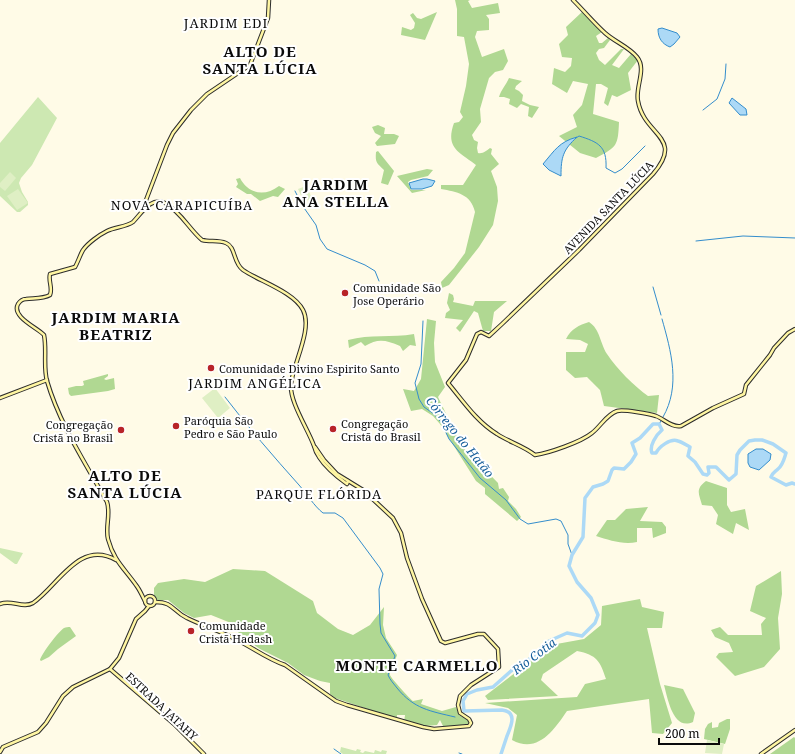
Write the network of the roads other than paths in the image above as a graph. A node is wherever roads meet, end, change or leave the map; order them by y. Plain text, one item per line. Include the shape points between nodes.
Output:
1 (268, 0) edge
2 (573, 0) edge
3 (142, 211) junction
4 (795, 329) edge
5 (47, 380) junction
6 (0, 398) edge
7 (117, 561) junction
8 (141, 594) junction
9 (149, 596) junction
10 (145, 601) junction
11 (155, 602) junction
12 (0, 604) edge
13 (149, 606) junction
14 (110, 669) junction
15 (795, 730) edge
16 (0, 752) edge
17 (204, 754) edge
18 (761, 754) edge

1 - 3 street via 268,16 250,65 207,94 173,134
2 - 4 street, AVENIDA SANTA LÚCIA via 604,32 638,57 641,70 638,94 640,110 648,124 663,140 665,156 653,174 502,324 489,336 481,332 477,334 466,360 448,383 492,431 535,455 590,435 617,411 654,415 680,427 744,394 746,385 774,348
3 - 5 street via 131,223 106,231 93,241 83,251 75,267 50,274 50,295 20,301 17,308 19,314 44,335
3 - 11 street via 153,203 164,203 183,218 202,240 226,243 231,247 235,261 242,270 296,301 304,312 305,322 303,343 291,389 314,447 347,483 365,492 398,525 406,558 441,641 484,634 498,649 499,667 466,689 460,696 460,713 468,717 471,725 434,729 423,727 336,701 285,665 186,617 168,603
5 - 6 street
5 - 7 street via 67,431 107,502 108,538
7 - 8 street via 137,585
7 - 12 street via 99,556 81,558 33,602 25,605 8,602
8 - 9 street
8 - 10 street
9 - 10 street
9 - 11 street via 154,598
10 - 13 street
11 - 13 street
13 - 14 street via 136,619 119,658
14 - 16 street via 73,687 63,696 38,732 3,748
14 - 17 street, ESTRADA JATAHY via 174,724
15 - 18 street

